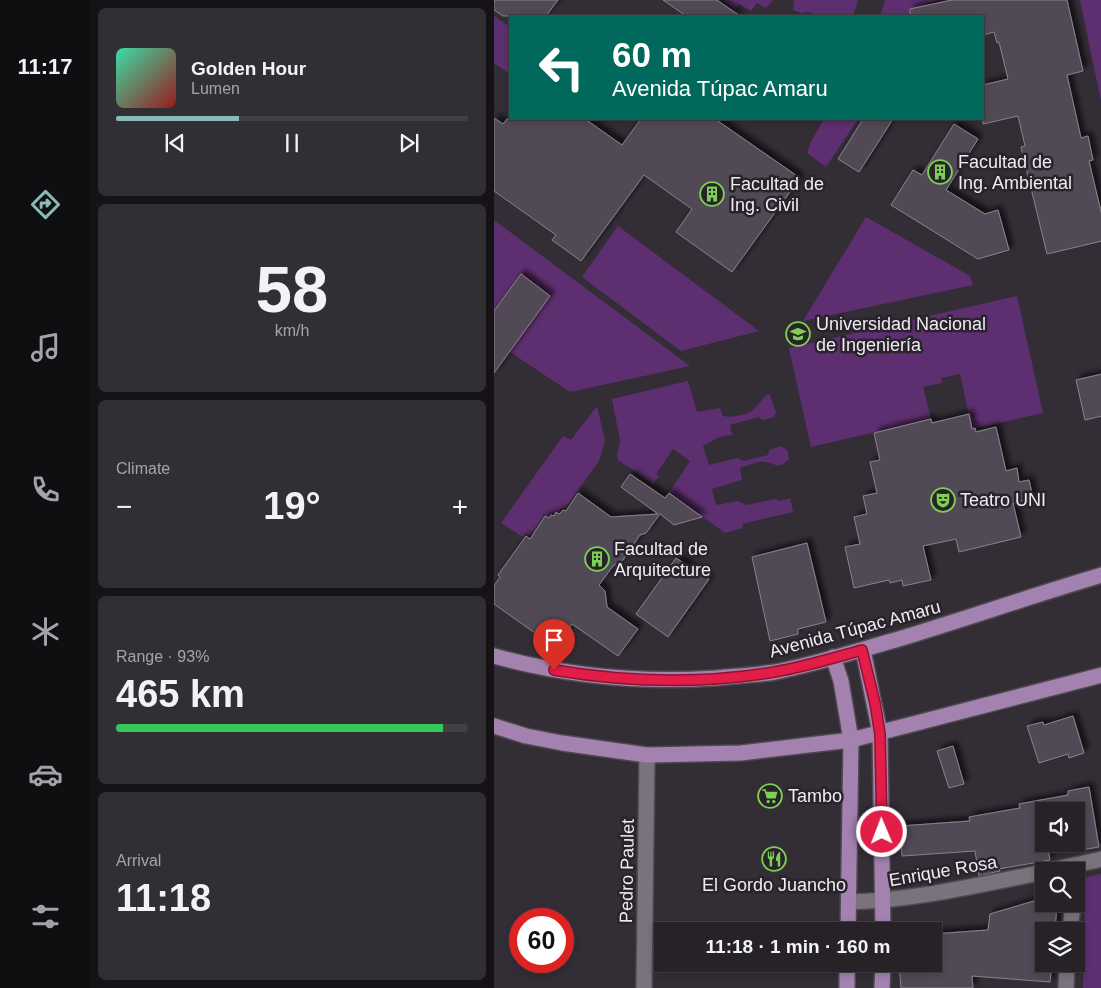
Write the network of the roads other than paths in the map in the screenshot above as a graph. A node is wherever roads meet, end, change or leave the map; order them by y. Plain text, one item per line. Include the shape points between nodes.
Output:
1 (1101, 575) edge
2 (862, 650) junction
3 (494, 656) edge
4 (834, 657) junction
5 (1101, 675) edge
6 (494, 726) edge
7 (880, 734) junction
8 (851, 740) junction
9 (647, 755) junction
10 (1101, 860) edge
11 (1085, 865) edge
12 (1035, 874) edge
13 (883, 901) junction
14 (849, 902) junction
15 (848, 922) edge
16 (883, 922) edge
17 (847, 972) edge
18 (882, 972) edge
19 (1067, 972) edge
20 (644, 988) edge
21 (847, 988) edge
22 (882, 988) edge
23 (1066, 988) edge

1 - 2 main road, Avenida Túpac Amaru
2 - 4 main road, Avenida Túpac Amaru
2 - 7 main road
3 - 4 main road, Avenida Túpac Amaru via 581,675 683,680 760,674
4 - 8 main road
5 - 7 main road
6 - 9 main road via 562,743
7 - 8 main road
7 - 13 main road
8 - 9 main road via 741,753
8 - 14 main road
9 - 20 street, Pedro Paulet
10 - 11 street, Enrique Rosa
12 - 13 street, Enrique Rosa
13 - 14 street, Enrique Rosa
13 - 16 main road
14 - 15 main road
17 - 21 main road
18 - 22 main road
19 - 23 street

